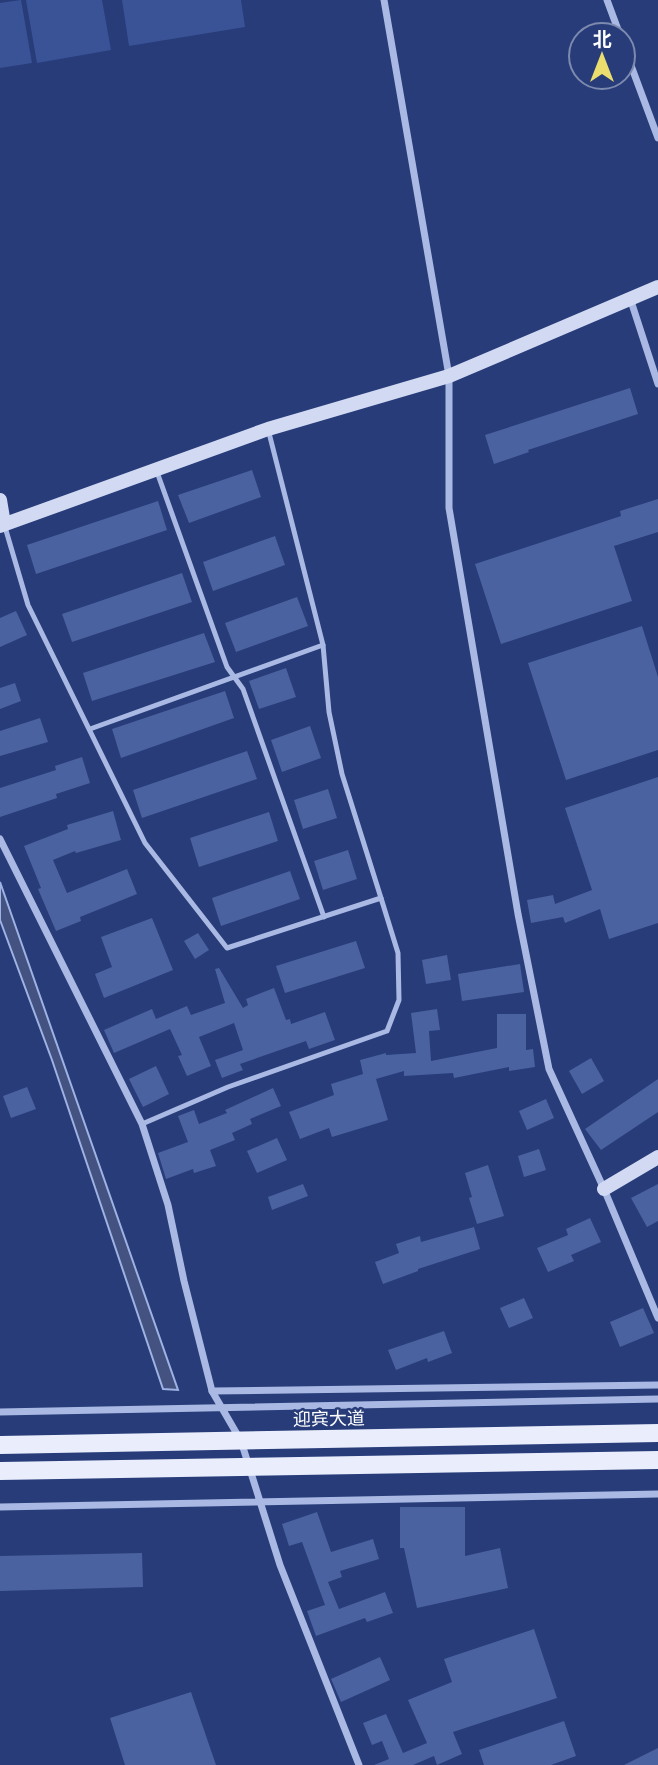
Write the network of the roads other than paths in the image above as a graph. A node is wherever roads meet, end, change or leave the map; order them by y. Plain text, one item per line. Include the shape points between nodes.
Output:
1 (384, 0) edge
2 (607, 0) edge
3 (615, 21) edge
4 (637, 82) edge
5 (658, 138) edge
6 (658, 288) edge
7 (631, 298) junction
8 (449, 376) junction
9 (658, 384) edge
10 (268, 429) junction
11 (156, 468) junction
12 (0, 500) edge
13 (2, 525) edge
14 (323, 645) junction
15 (235, 678) junction
16 (90, 729) junction
17 (0, 839) edge
18 (381, 898) junction
19 (324, 917) junction
20 (142, 1124) junction
21 (658, 1157) edge
22 (604, 1189) junction
23 (658, 1318) edge
24 (658, 1385) edge
25 (212, 1391) junction
26 (658, 1399) edge
27 (222, 1409) junction
28 (0, 1412) edge
29 (658, 1433) edge
30 (241, 1441) junction
31 (0, 1445) edge
32 (658, 1460) edge
33 (247, 1466) junction
34 (0, 1471) edge
35 (658, 1494) edge
36 (260, 1502) junction
37 (0, 1507) edge
38 (359, 1765) edge

1 - 8 street
2 - 3 street
4 - 5 street
6 - 7 street
7 - 8 street
7 - 9 street
8 - 10 street
8 - 22 street via 449,508 518,915 549,1069
10 - 11 street
10 - 14 lane
11 - 13 street
11 - 15 lane
12 - 13 street
13 - 16 lane via 28,605
14 - 15 lane
14 - 18 lane via 329,712 342,774
15 - 16 lane
15 - 19 lane via 243,689
16 - 19 lane via 145,843 227,948
17 - 20 street
18 - 19 lane
18 - 20 lane via 398,953 399,1000 387,1031 228,1087
20 - 25 street via 168,1205
21 - 22 street
22 - 23 street
24 - 25 street
25 - 27 street
26 - 27 street
27 - 28 street
27 - 30 street
29 - 30 main road, 迎宾大道
30 - 31 main road, 迎宾大道
30 - 33 street
32 - 33 main road
33 - 34 main road
33 - 36 street
35 - 36 street
36 - 37 street
36 - 38 street

